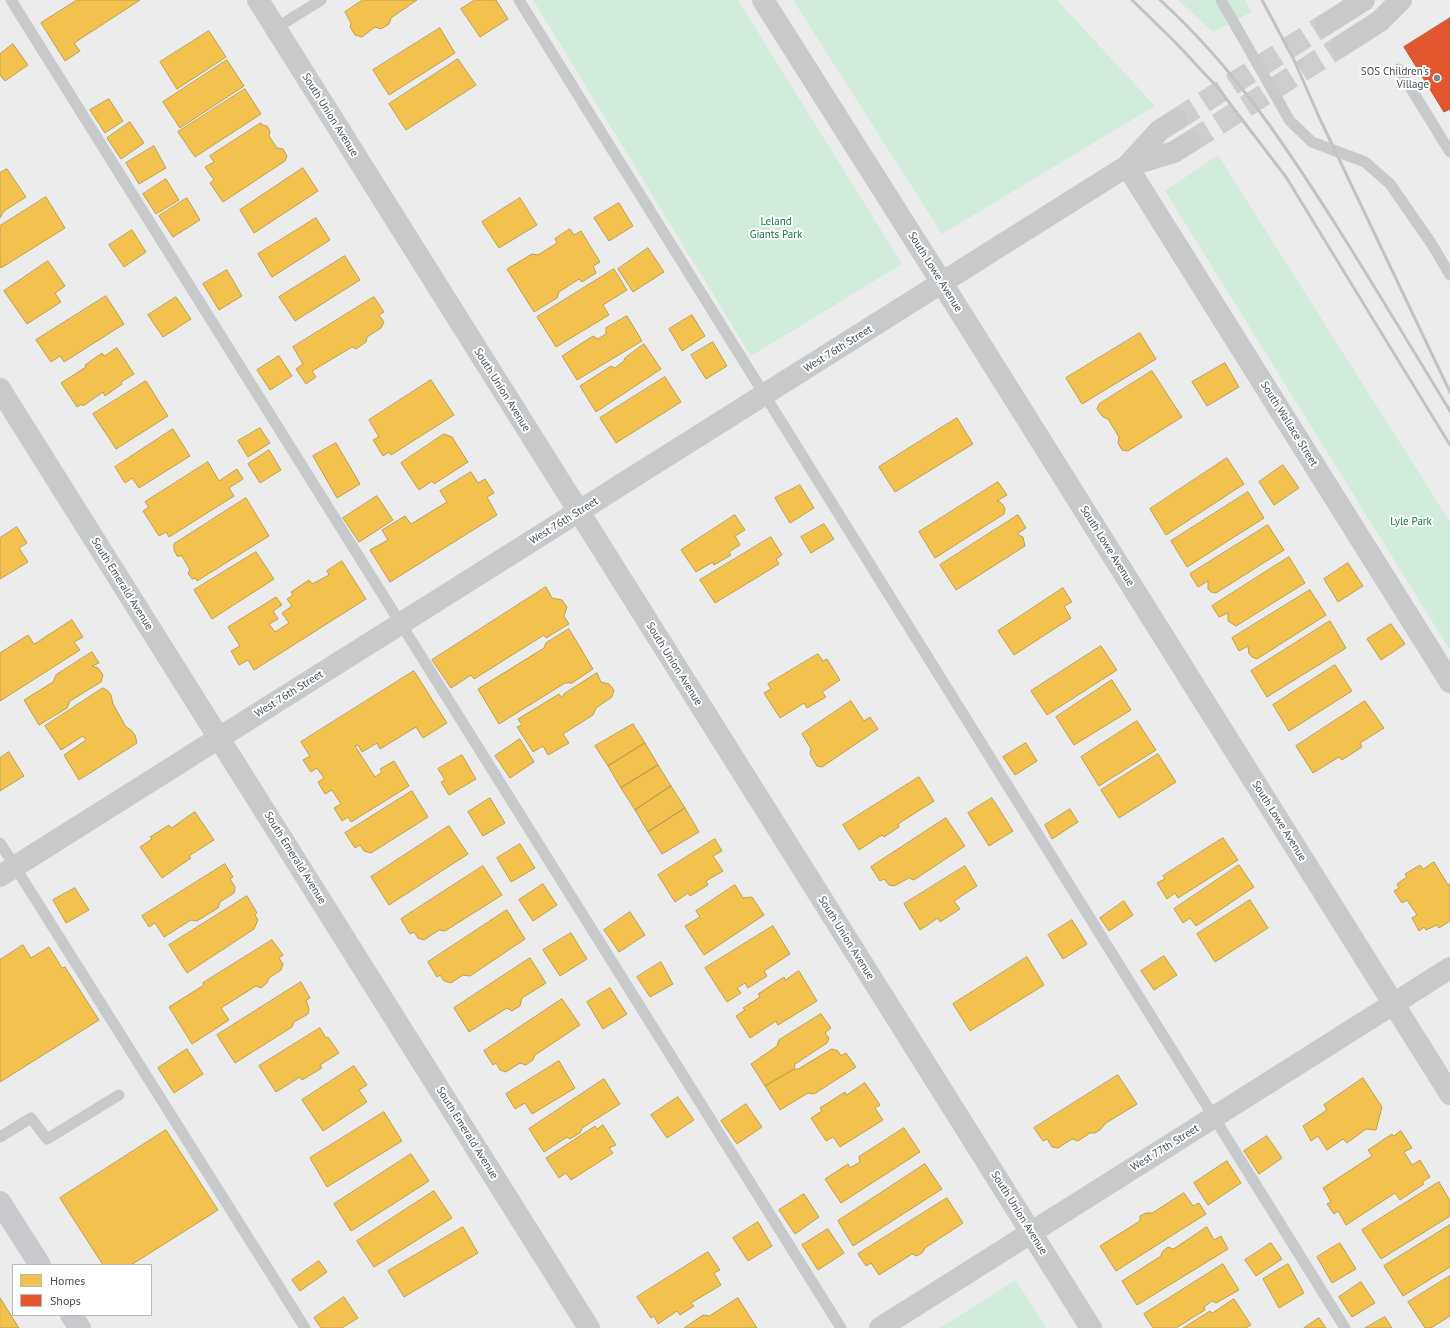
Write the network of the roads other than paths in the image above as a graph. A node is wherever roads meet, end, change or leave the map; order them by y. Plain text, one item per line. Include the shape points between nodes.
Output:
1 (11, 0) edge
2 (258, 0) edge
3 (321, 0) edge
4 (519, 0) edge
5 (763, 0) edge
6 (1221, 0) edge
7 (1364, 0) edge
8 (1400, 0) edge
9 (1326, 24) tunnel mouth
10 (276, 28) junction
11 (1341, 46) tunnel mouth
12 (1399, 69) dead end
13 (1176, 120) tunnel mouth
14 (1190, 142) tunnel mouth
15 (1450, 152) edge
16 (1127, 166) junction
17 (1450, 276) edge
18 (942, 283) junction
19 (0, 389) edge
20 (764, 395) junction
21 (579, 512) junction
22 (401, 624) junction
23 (1450, 682) edge
24 (219, 738) junction
25 (0, 843) edge
26 (7, 871) edge
27 (1450, 968) edge
28 (1394, 1004) junction
29 (1450, 1094) edge
30 (119, 1095) dead end
31 (1214, 1117) junction
32 (0, 1137) edge
33 (0, 1202) edge
34 (1031, 1233) junction
35 (39, 1264) edge
36 (73, 1316) edge
37 (80, 1328) edge
38 (304, 1328) edge
39 (589, 1328) edge
40 (841, 1328) edge
41 (880, 1328) edge
42 (1091, 1328) edge
43 (1345, 1328) edge

1 - 22 lane
2 - 10 street, South Union Avenue
3 - 10 lane
4 - 20 lane
5 - 18 street, South Lowe Avenue
6 - 17 lane via 1290,121 1312,142 1365,162 1390,184 1431,243
7 - 9 street
8 - 11 street via 1380,22
10 - 21 street, South Union Avenue
12 - 15 lane
13 - 16 street, West 76th Street via 1160,130
14 - 16 street, West 76th Street via 1174,152
16 - 18 street, West 76th Street
16 - 23 street, South Wallace Street
18 - 20 street, West 76th Street
18 - 28 street, South Lowe Avenue
19 - 24 street, South Emerald Avenue
20 - 21 street, West 76th Street
20 - 31 lane
21 - 22 street, West 76th Street
21 - 34 street, South Union Avenue
22 - 24 street, West 76th Street
22 - 40 lane
24 - 26 street, West 76th Street
24 - 39 street, South Emerald Avenue
25 - 26 lane
26 - 38 lane
27 - 28 street, West 77th Street
28 - 29 street, South Lowe Avenue
28 - 31 street, West 77th Street
30 - 32 lane via 47,1140 31,1118
31 - 34 street, West 77th Street
31 - 43 lane
33 - 35 main road
34 - 41 street, West 77th Street
34 - 42 street, South Union Avenue
36 - 37 main road

